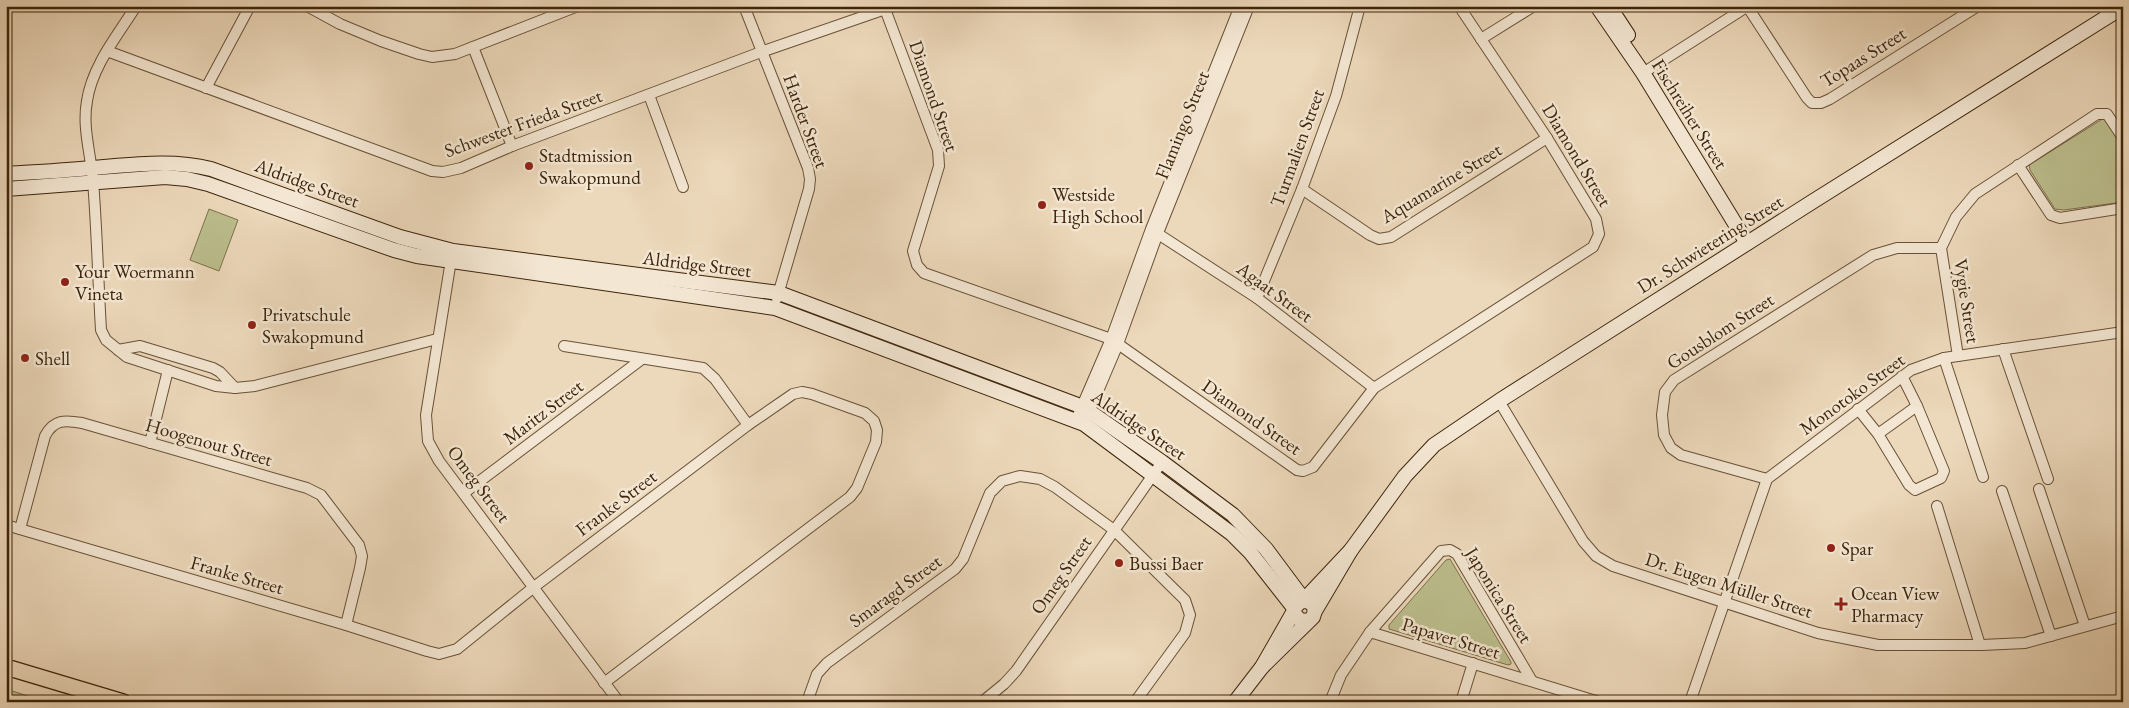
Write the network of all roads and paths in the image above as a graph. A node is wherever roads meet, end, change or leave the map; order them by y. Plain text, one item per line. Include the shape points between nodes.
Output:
1 (136, 6) edge
2 (250, 6) edge
3 (307, 6) edge
4 (578, 6) edge
5 (744, 6) edge
6 (1240, 6) edge
7 (1248, 6) edge
8 (1360, 6) edge
9 (1459, 6) edge
10 (1534, 6) edge
11 (1598, 6) edge
12 (1609, 6) edge
13 (1748, 6) edge
14 (1978, 6) edge
15 (2123, 7) edge
16 (890, 8) edge
17 (1481, 39) junction
18 (474, 47) junction
19 (108, 51) junction
20 (761, 52) junction
21 (1647, 71) junction
22 (206, 88) junction
23 (649, 94) junction
24 (1547, 138) junction
25 (2123, 138) edge
26 (512, 146) junction
27 (2018, 165) junction
28 (6, 174) edge
29 (92, 175) junction
30 (683, 187) dead end
31 (6, 189) edge
32 (1302, 189) junction
33 (2123, 208) edge
34 (1155, 231) junction
35 (1751, 241) junction
36 (1941, 248) junction
37 (452, 256) junction
38 (778, 293) junction
39 (1257, 298) junction
40 (775, 308) junction
41 (2123, 332) edge
42 (437, 338) junction
43 (1114, 342) junction
44 (564, 346) dead end
45 (2003, 349) junction
46 (118, 350) junction
47 (1958, 356) junction
48 (1944, 358) junction
49 (642, 360) junction
50 (168, 370) junction
51 (1902, 376) junction
52 (235, 388) junction
53 (1374, 388) junction
54 (1499, 401) junction
55 (1917, 406) junction
56 (1858, 409) junction
57 (1083, 416) junction
58 (748, 425) junction
59 (1878, 434) junction
60 (150, 443) junction
61 (1162, 462) junction
62 (1153, 476) junction
63 (1983, 477) dead end
64 (1767, 479) junction
65 (2048, 479) dead end
66 (2039, 489) dead end
67 (2002, 491) dead end
68 (464, 493) junction
69 (1937, 506) dead end
70 (6, 525) edge
71 (20, 529) junction
72 (1114, 530) junction
73 (1351, 550) junction
74 (534, 587) junction
75 (1724, 600) junction
76 (1298, 607) junction
77 (1311, 616) junction
78 (2123, 616) edge
79 (346, 625) junction
80 (2085, 626) junction
81 (1370, 632) junction
82 (2050, 636) junction
83 (1980, 645) junction
84 (1473, 662) junction
85 (6, 666) edge
86 (1262, 667) junction
87 (604, 682) junction
88 (1532, 682) junction
89 (1569, 697) edge
90 (123, 702) edge
91 (619, 702) edge
92 (807, 702) edge
93 (982, 702) edge
94 (1135, 702) edge
95 (1236, 702) edge
96 (1330, 702) edge
97 (1461, 702) edge
98 (1599, 702) edge
99 (1690, 702) edge

1 - 19 street
2 - 22 street
3 - 18 street via 347,27 419,54 442,57
4 - 18 street
5 - 20 street, Harder Street
6 - 34 street, Flamingo Street
7 - 34 street, Flamingo Street
8 - 32 street, Turmalien Street via 1336,96
9 - 17 street, Diamond Street
10 - 17 street
11 - 21 street, Fischreiher Street
12 - 21 street, Fischreiher Street
13 - 14 street, Topaas Street via 1807,98 1812,103 1820,103
13 - 21 street
15 - 35 street, Dr. Schwietering Street
16 - 20 street, Schwester Frieda Street
16 - 43 street, Diamond Street via 938,150 939,166 913,251 917,265 924,273
17 - 24 street, Diamond Street
18 - 26 street
19 - 22 street, Schwester Frieda Street
19 - 29 street via 95,75 87,101 86,131
20 - 23 street, Schwester Frieda Street
20 - 38 street, Harder Street via 810,179
21 - 35 street, Fischreiher Street
22 - 26 street, Schwester Frieda Street via 432,170 443,172 461,168
23 - 26 street, Schwester Frieda Street
23 - 30 street
24 - 32 street, Aquamarine Street via 1391,237 1379,239 1370,236
24 - 53 street, Diamond Street via 1596,219 1600,234 1592,247
25 - 27 street, Vygie Street via 2107,114 2097,114
27 - 33 street via 2052,215 2060,218
27 - 36 street, Vygie Street via 1975,194 1956,217
28 - 29 street, Aldridge Street
29 - 31 street, Aldridge Street
29 - 37 street, Aldridge Street via 187,179 352,228 394,250
29 - 46 street via 101,330 106,340
32 - 39 street, Turmalien Street
34 - 39 street, Agaat Street
34 - 43 street, Flamingo Street
35 - 54 street, Dr. Schwietering Street
36 - 47 street, Vygie Street
36 - 64 street, Gousblom Street via 1897,248 1873,255 1674,380 1665,392 1662,414 1664,435 1671,448 1681,455
37 - 38 street, Aldridge Street
37 - 40 street, Aldridge Street
37 - 42 street, Omeg Street
38 - 40 street, Harder Street
38 - 57 street, Aldridge Street
39 - 53 street, Agaat Street
40 - 57 street, Aldridge Street
41 - 45 street, Monotoko Street
42 - 52 street via 255,386
42 - 68 street, Omeg Street via 426,415 428,441 439,462
43 - 53 street, Diamond Street via 1297,470 1313,468
43 - 57 street, Flamingo Street
44 - 49 street, Maritz Street
45 - 47 street, Monotoko Street
45 - 65 street
46 - 50 street via 127,357
46 - 52 street via 140,346 213,368
47 - 48 street, Monotoko Street
48 - 51 street, Monotoko Street
48 - 63 street
49 - 58 street, Maritz Street via 703,368 715,379
49 - 68 street, Maritz Street
50 - 52 street via 216,386
50 - 60 street
51 - 55 street
51 - 56 street, Monotoko Street
54 - 73 street, Dr. Schwietering Street via 1434,445 1418,460
54 - 75 street, Dr. Eugen Müller Street via 1583,541 1596,556 1614,566
55 - 59 street
55 - 59 street via 1944,471 1941,478 1915,490 1908,485
56 - 59 street
56 - 64 street, Monotoko Street
57 - 61 street, Aldridge Street
57 - 62 street, Aldridge Street
58 - 74 street, Franke Street
58 - 87 street, Franke Street via 793,394 802,392 865,413 874,421 876,442 850,498
60 - 71 street, Hoogenout Street via 82,422 61,421 53,425 45,436
60 - 79 street, Hoogenout Street via 321,495 359,545 362,556
61 - 62 street, Omeg Street
61 - 76 street, Aldridge Street via 1251,531 1266,548
62 - 72 street, Omeg Street
62 - 76 street, Aldridge Street via 1232,534
64 - 75 street
66 - 80 street
67 - 82 street
68 - 74 street, Omeg Street
69 - 83 street
70 - 71 street, Franke Street
71 - 79 street, Franke Street
72 - 92 street, Smaragd Street via 1040,479 1020,476 1002,481 990,493 963,559 955,569 826,663 817,674
72 - 93 street, Omeg Street via 1016,671
72 - 94 street, Smaragd Street via 1185,600 1190,615 1185,633
73 - 76 street, Dr. Schwietering Street
73 - 77 street, Dr. Schwietering Street
74 - 79 street, Franke Street via 457,649 446,654 426,651
74 - 87 street, Omeg Street
75 - 83 street, Dr. Eugen Müller Street via 1818,633 1855,642
75 - 99 street
76 - 77 street via 1300,620
76 - 77 street via 1311,602
76 - 86 street, Dr. Schwietering Street
77 - 86 street, Dr. Schwietering Street
78 - 80 street, Dr. Eugen Müller Street
80 - 82 street, Dr. Eugen Müller Street
81 - 84 street, Papaver Street
81 - 88 street, Japonica Street via 1441,552 1450,550 1457,554
81 - 96 street via 1341,675
82 - 83 street, Dr. Eugen Müller Street via 2025,643
84 - 88 street, Papaver Street
84 - 97 street
85 - 90 main road
86 - 95 street, Dr. Schwietering Street
87 - 91 street, Omeg Street
88 - 89 street, Papaver Street
89 - 98 street, Papaver Street

